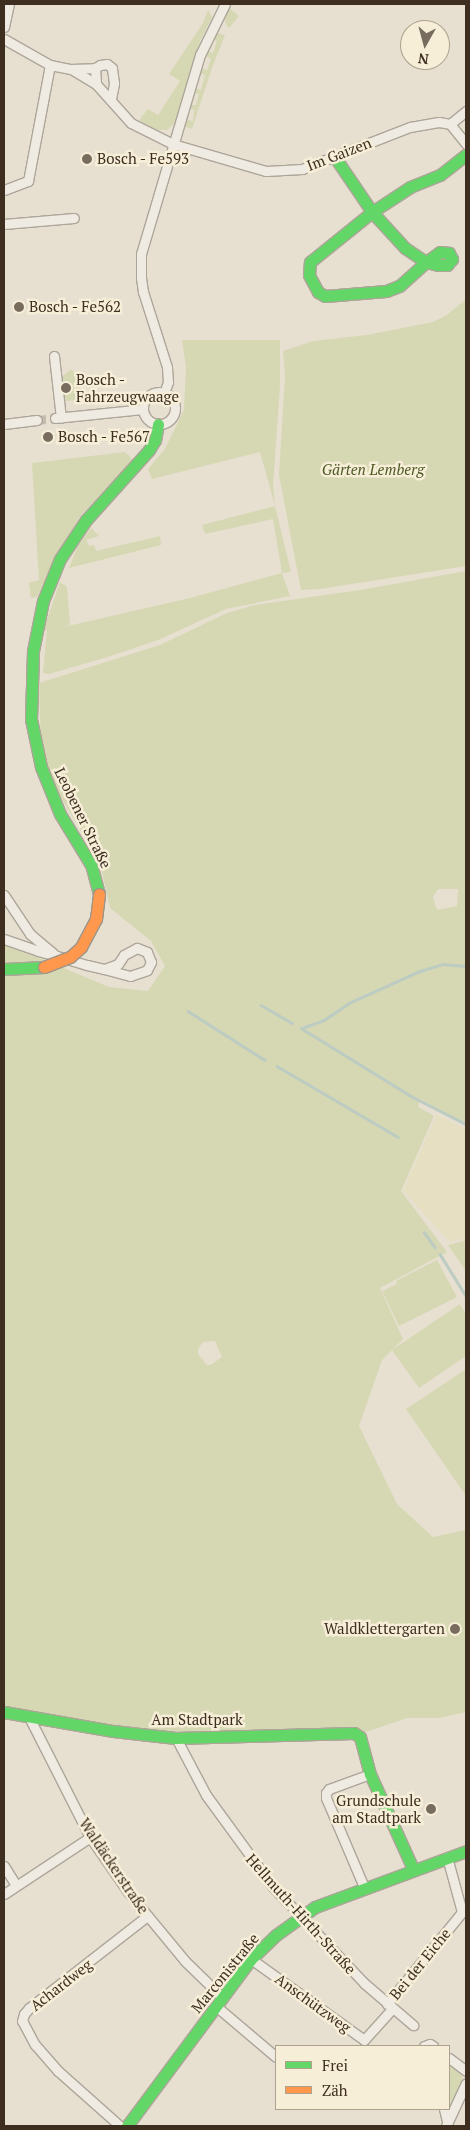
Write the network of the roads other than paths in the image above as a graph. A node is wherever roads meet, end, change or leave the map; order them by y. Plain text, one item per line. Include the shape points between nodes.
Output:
1 (9, 4) edge
2 (225, 4) edge
3 (4, 27) edge
4 (4, 39) edge
5 (50, 64) junction
6 (95, 68) junction
7 (70, 69) junction
8 (96, 84) junction
9 (110, 99) junction
10 (466, 111) edge
11 (450, 124) junction
12 (173, 144) junction
13 (466, 144) edge
14 (466, 155) edge
15 (334, 156) junction
16 (4, 190) edge
17 (372, 212) junction
18 (74, 218) dead end
19 (4, 224) edge
20 (54, 356) dead end
21 (164, 394) junction
22 (143, 409) junction
23 (37, 420) tunnel mouth
24 (4, 424) edge
25 (158, 424) junction
26 (4, 895) edge
27 (4, 938) edge
28 (56, 956) junction
29 (4, 969) edge
30 (104, 969) junction
31 (4, 1712) edge
32 (29, 1717) junction
33 (176, 1738) junction
34 (370, 1774) junction
35 (90, 1837) junction
36 (466, 1851) edge
37 (447, 1857) junction
38 (4, 1866) edge
39 (413, 1869) junction
40 (16, 1885) junction
41 (364, 1887) junction
42 (4, 1894) edge
43 (463, 1897) edge
44 (146, 1916) junction
45 (300, 1916) junction
46 (251, 1959) junction
47 (220, 2002) junction
48 (389, 2007) junction
49 (413, 2025) dead end
50 (275, 2056) edge
51 (450, 2059) edge
52 (466, 2071) edge
53 (466, 2083) edge
54 (444, 2110) edge
55 (447, 2124) edge
56 (120, 2126) edge
57 (126, 2126) edge

1 - 3 street
2 - 12 street, Leobener Straße via 200,56
4 - 5 street
5 - 7 street
5 - 16 street via 28,181
6 - 7 street
6 - 8 street
6 - 9 street via 107,64 112,68 114,83
7 - 8 street
8 - 9 street
9 - 12 street via 131,123
10 - 11 street
11 - 13 street
11 - 15 street, Im Gaizen via 439,122 410,127
12 - 15 street, Im Gaizen via 275,172 302,169
12 - 21 street, Leobener Straße via 140,264 144,292 167,367 168,382
14 - 17 street via 440,175 410,187
15 - 17 street
17 - 17 street via 405,248 426,262 399,286 386,291 333,296 318,292 308,271 310,262
18 - 19 street
20 - 22 street via 58,418
21 - 22 street via 159,392 149,396
21 - 25 street, Leobener Straße via 172,401 174,411 168,420
22 - 25 street via 148,419
23 - 24 street
25 - 29 street, Leobener Straße, bridge via 149,450 86,520 60,559 43,601 33,651 30,696 41,767 60,814 91,865 99,894 96,919 81,947 70,957 44,967
26 - 28 street via 30,934
27 - 28 street
28 - 30 street
30 - 30 street via 118,964 124,955 137,948 147,952 151,962 147,970 130,976
31 - 32 street, Am Stadtpark
32 - 33 street, Am Stadtpark via 113,1732
32 - 35 street, Waldäckerstraße
33 - 34 street, Am Stadtpark via 354,1732 360,1737
33 - 45 street, Hellmuth-Hirth-Straße via 206,1795 241,1846
34 - 39 street
34 - 41 street via 326,1792
35 - 40 street
35 - 44 street, Waldäckerstraße
36 - 37 street, Marconistraße
37 - 39 street, Marconistraße
37 - 43 street, Bei der Eiche
38 - 40 street
39 - 41 street, Marconistraße
40 - 42 street
41 - 45 street, Marconistraße
43 - 48 street, Bei der Eiche via 462,1912
44 - 47 street, Waldäckerstraße
44 - 56 street, Achardweg via 29,2008 22,2021 35,2045 58,2071
45 - 46 street, Marconistraße
45 - 48 street, Hellmuth-Hirth-Straße
46 - 47 street, Marconistraße
46 - 48 street, Anschützweg via 364,2040
47 - 50 street, Waldäckerstraße
47 - 57 street, Marconistraße
48 - 49 street, Hellmuth-Hirth-Straße
51 - 52 street
53 - 55 street
54 - 55 street

